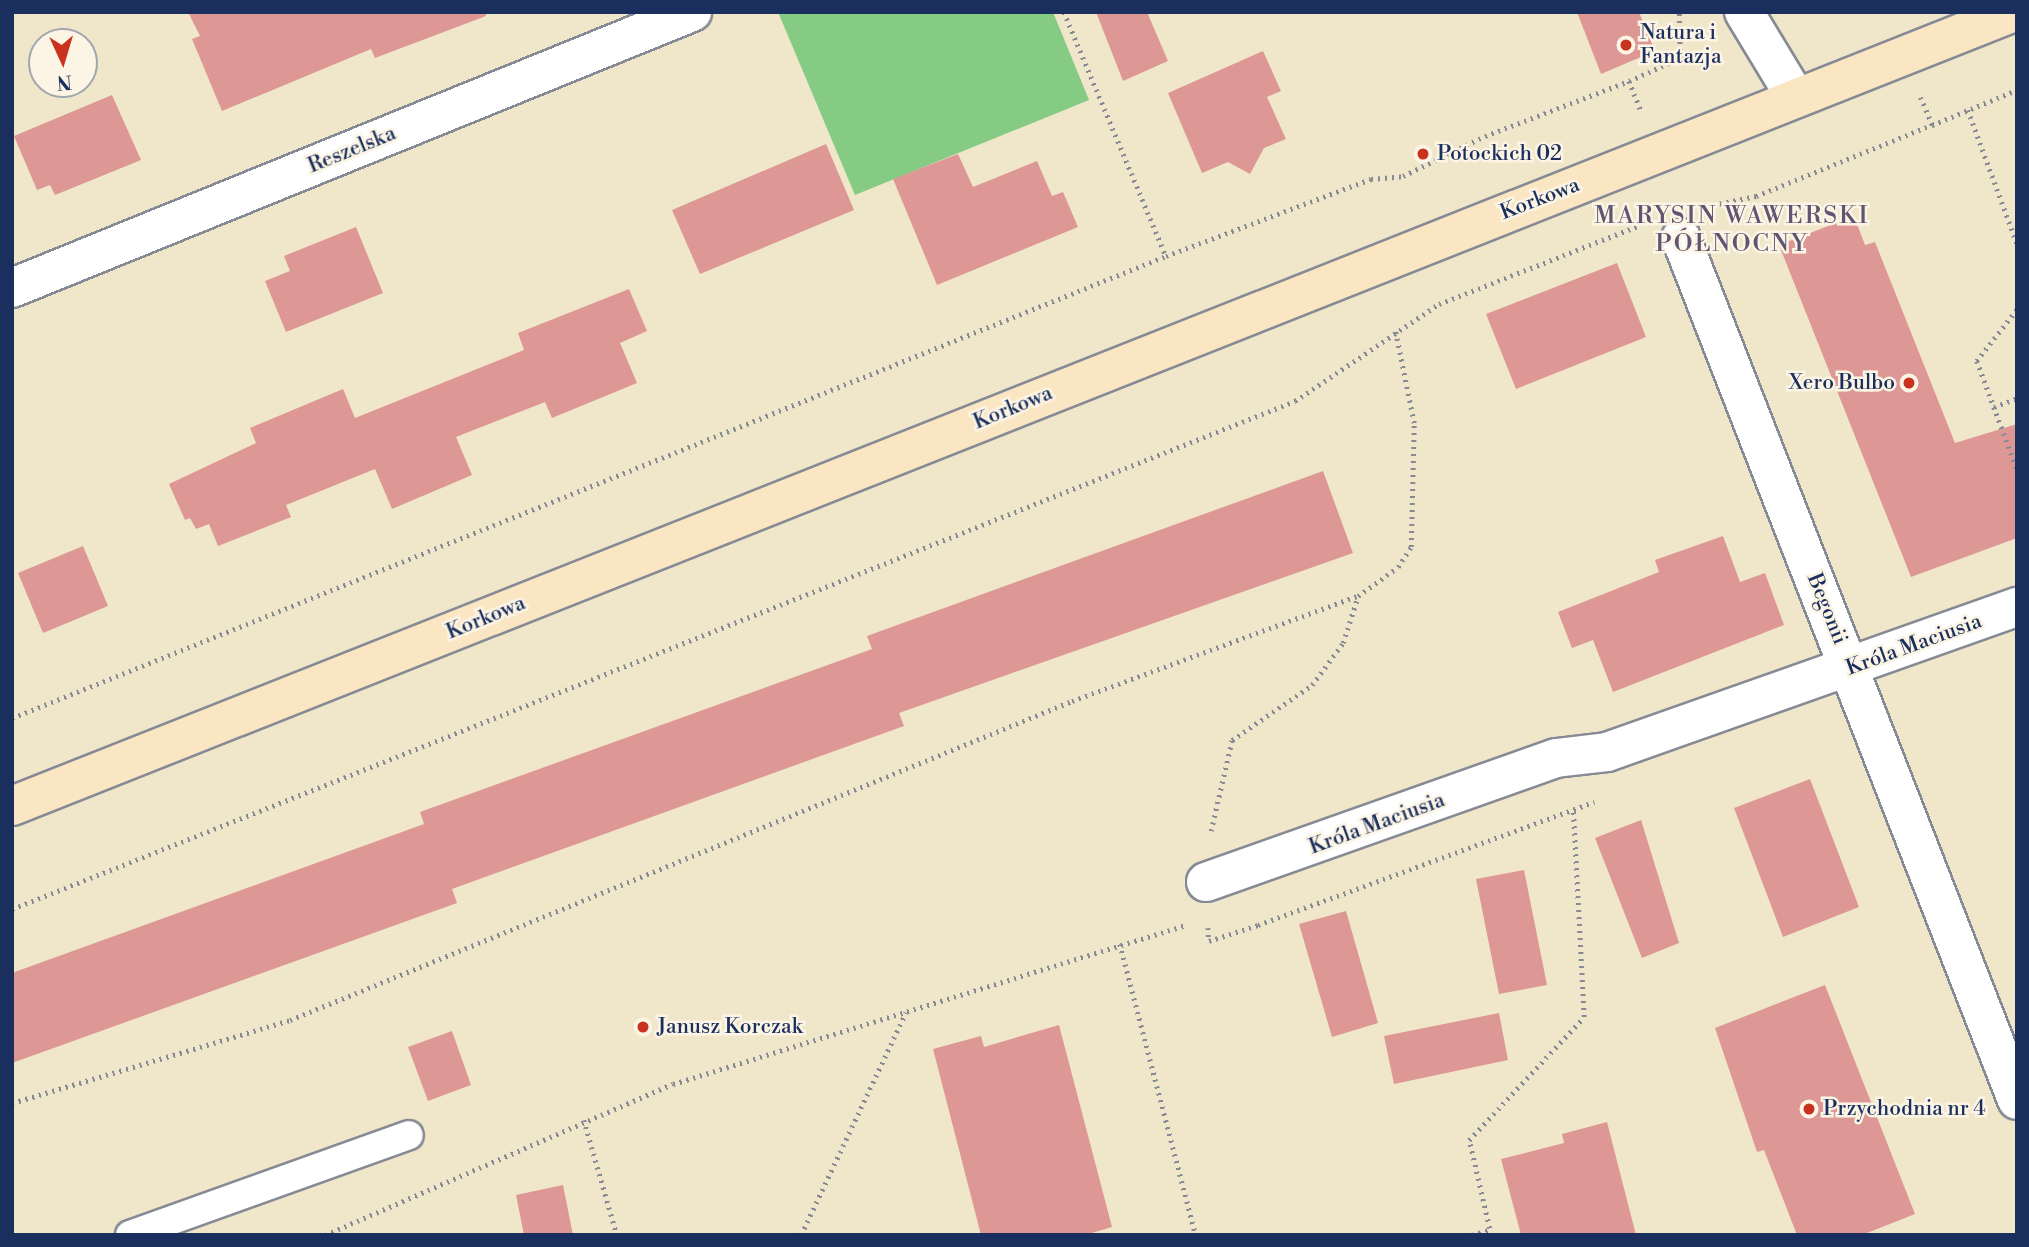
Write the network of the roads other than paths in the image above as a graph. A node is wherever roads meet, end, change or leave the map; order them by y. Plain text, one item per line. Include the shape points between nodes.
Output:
1 (692, 12) edge
2 (1744, 12) edge
3 (2014, 12) edge
4 (1796, 98) junction
5 (1665, 230) road end
6 (12, 288) edge
7 (2017, 607) edge
8 (1850, 667) junction
9 (12, 806) edge
10 (1206, 882) road end
11 (2017, 1100) edge
12 (409, 1135) dead end
13 (130, 1235) edge

1 - 6 street, Reszelska
2 - 4 street
3 - 4 street, Korkowa
4 - 9 street, Korkowa
5 - 8 street, Begonii
7 - 8 street, Króla Maciusia
8 - 10 street, Króla Maciusia via 1607,752 1556,758
8 - 11 street, Begonii
12 - 13 lane

